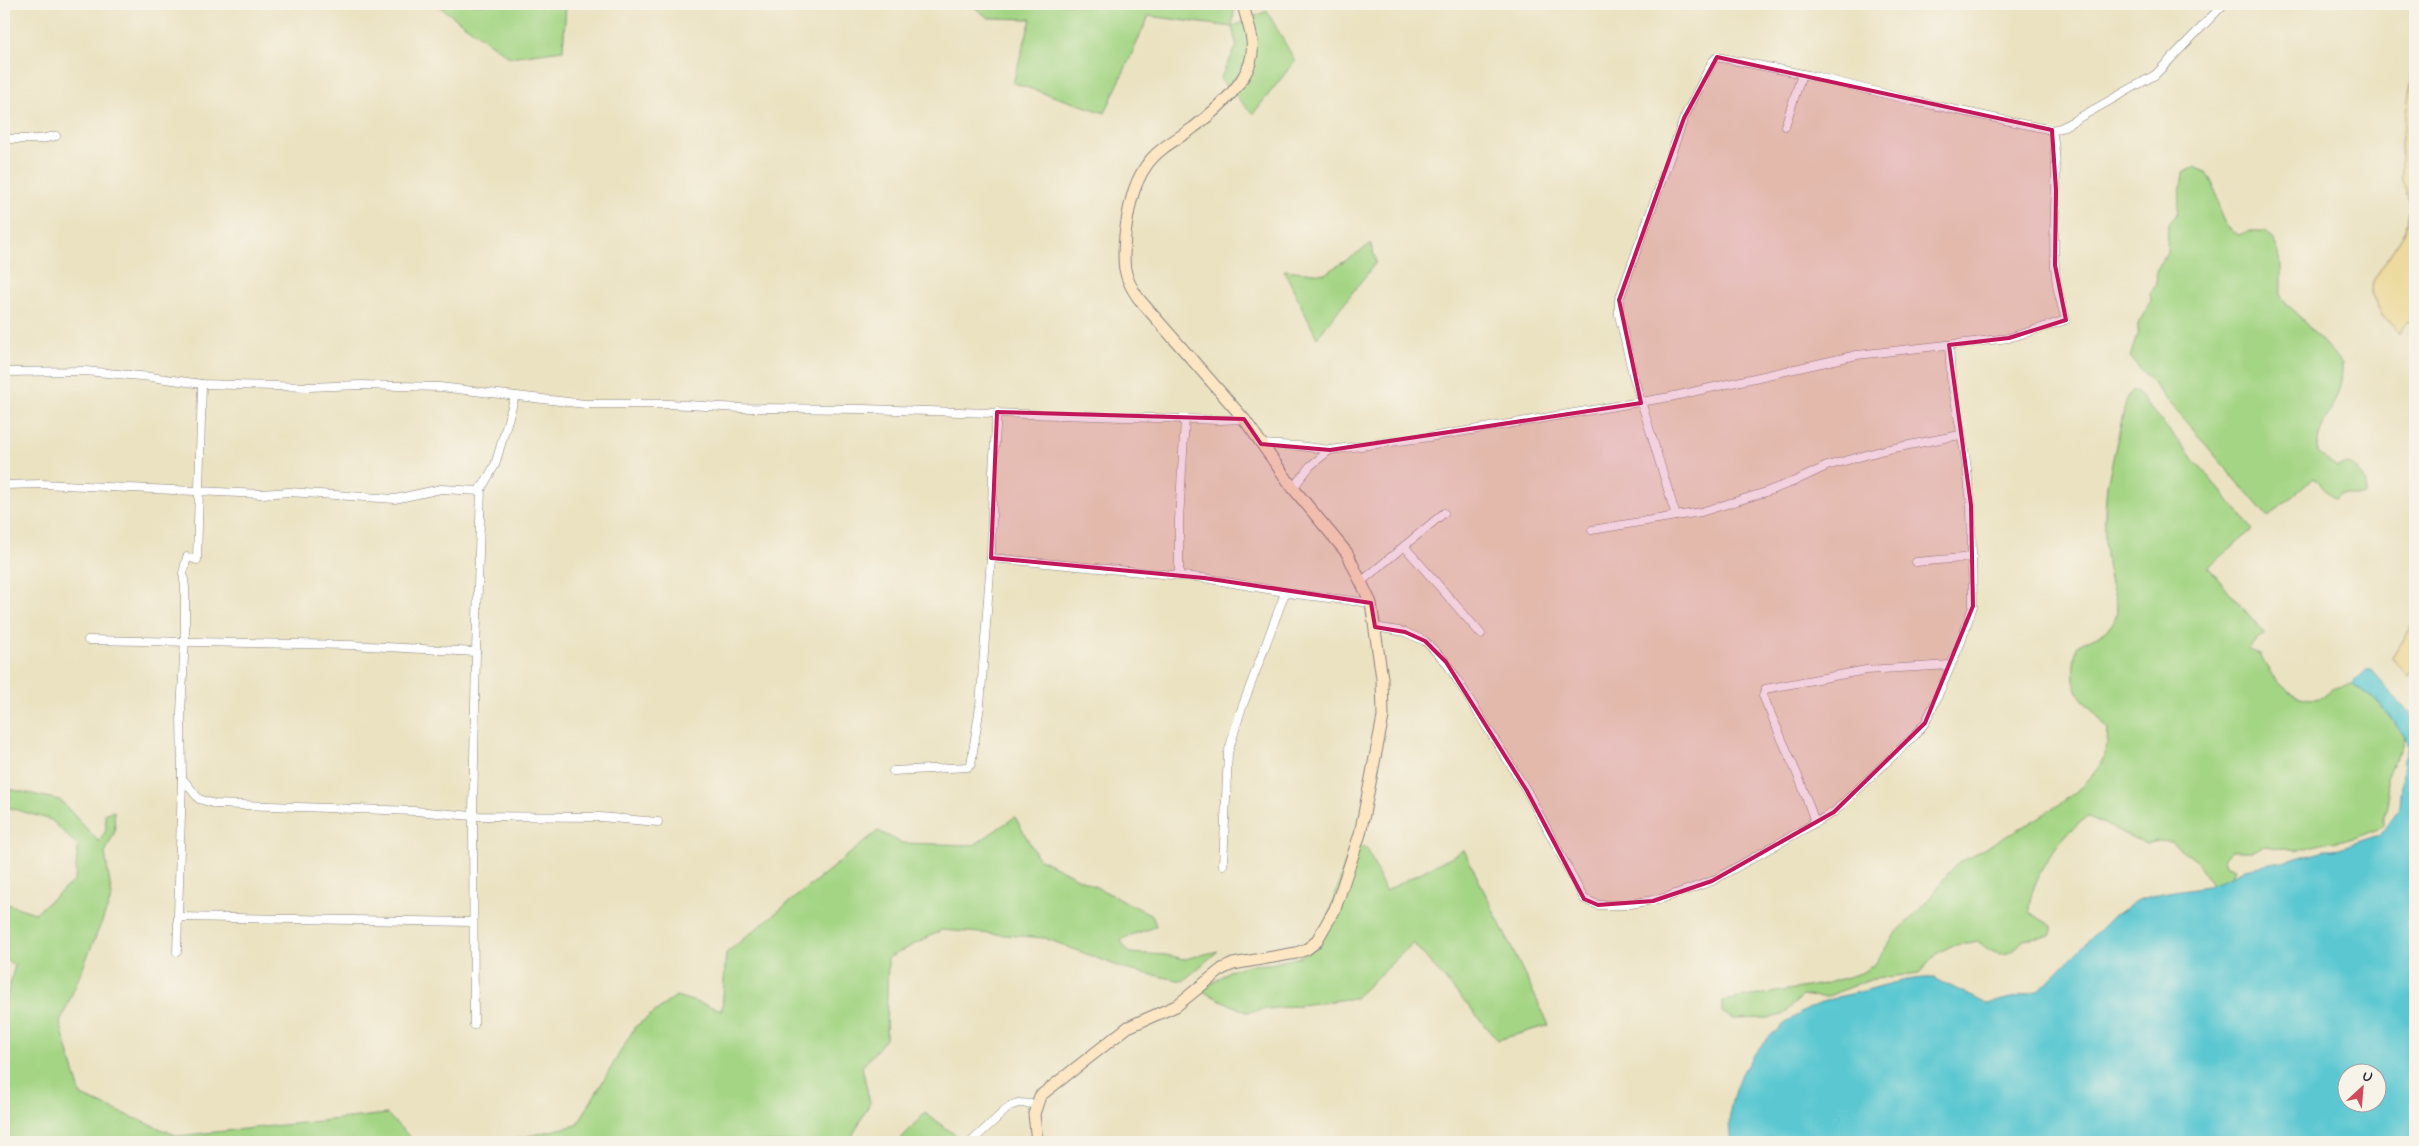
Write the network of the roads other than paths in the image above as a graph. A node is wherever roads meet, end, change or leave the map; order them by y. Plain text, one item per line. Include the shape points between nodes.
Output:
1 (1243, 4) edge
2 (2224, 4) edge
3 (1802, 74) junction
4 (1785, 126) dead end
5 (2052, 130) junction
6 (56, 136) dead end
7 (4, 139) edge
8 (1949, 345) junction
9 (4, 372) edge
10 (202, 384) junction
11 (515, 396) junction
12 (1641, 403) junction
13 (997, 412) junction
14 (1185, 419) junction
15 (1244, 419) junction
16 (1960, 435) junction
17 (1260, 444) junction
18 (1330, 450) junction
19 (4, 485) edge
20 (481, 486) junction
21 (1293, 488) junction
22 (197, 490) junction
23 (1444, 512) dead end
24 (1676, 516) junction
25 (1592, 530) dead end
26 (1404, 546) junction
27 (1972, 557) junction
28 (991, 558) junction
29 (1916, 562) dead end
30 (1179, 576) junction
31 (1362, 581) junction
32 (1285, 593) junction
33 (1371, 603) junction
34 (1375, 627) junction
35 (1481, 634) dead end
36 (88, 640) dead end
37 (185, 643) junction
38 (476, 652) junction
39 (1951, 666) junction
40 (893, 771) dead end
41 (182, 778) junction
42 (473, 816) junction
43 (658, 822) dead end
44 (1815, 822) junction
45 (1223, 865) dead end
46 (178, 917) junction
47 (473, 922) junction
48 (177, 952) dead end
49 (474, 1026) dead end
50 (1036, 1104) junction
51 (971, 1142) edge
52 (1037, 1142) edge

1 - 15 main road via 1252,40 1249,64 1227,98 1146,165 1132,197 1124,268 1128,284
2 - 5 street via 2155,75
3 - 4 street
3 - 5 street
3 - 12 street via 1717,57 1693,98 1619,300 1619,315
5 - 8 street via 2056,190 2055,265 2059,298 2066,320 2009,338
6 - 7 street
8 - 12 street via 1857,355
8 - 16 street
9 - 10 street via 85,371
10 - 11 street via 390,385
10 - 22 street
11 - 13 street via 585,404
11 - 20 street via 495,465
12 - 18 street
12 - 24 street
13 - 14 street
13 - 28 street
14 - 15 street
14 - 30 street
15 - 17 main road
16 - 24 street via 1884,450 1828,466 1763,493
16 - 27 street via 1971,505
17 - 18 street
17 - 21 main road
18 - 21 street via 1310,466
19 - 22 street
20 - 22 street via 480,491 441,489 395,499
20 - 38 street
21 - 31 main road via 1347,553
22 - 37 street via 197,560 187,558 183,573
23 - 26 street
24 - 25 street
26 - 31 street
26 - 35 street
27 - 29 street
27 - 39 street via 1973,606
28 - 30 street
28 - 40 street via 980,706 971,764 968,767
30 - 32 street
31 - 33 main road
32 - 33 street
32 - 45 street via 1228,752
33 - 34 main road
34 - 44 street via 1419,638 1446,662 1527,791 1579,890 1590,903 1624,905 1653,901 1706,884
34 - 50 main road via 1382,678 1383,717 1379,743 1360,834 1335,909 1323,932 1307,949 1245,960 1222,969 1176,1006 1128,1027 1044,1091
36 - 37 street
37 - 38 street via 350,645
37 - 41 street
38 - 42 street
39 - 44 street via 1920,729 1846,802
39 - 44 street via 1866,670 1765,689 1763,696
41 - 42 street via 199,799 215,804
41 - 46 street
42 - 43 street via 600,817
42 - 47 street
46 - 47 street
46 - 48 street
47 - 49 street
50 - 51 street via 1010,1106
50 - 52 main road

